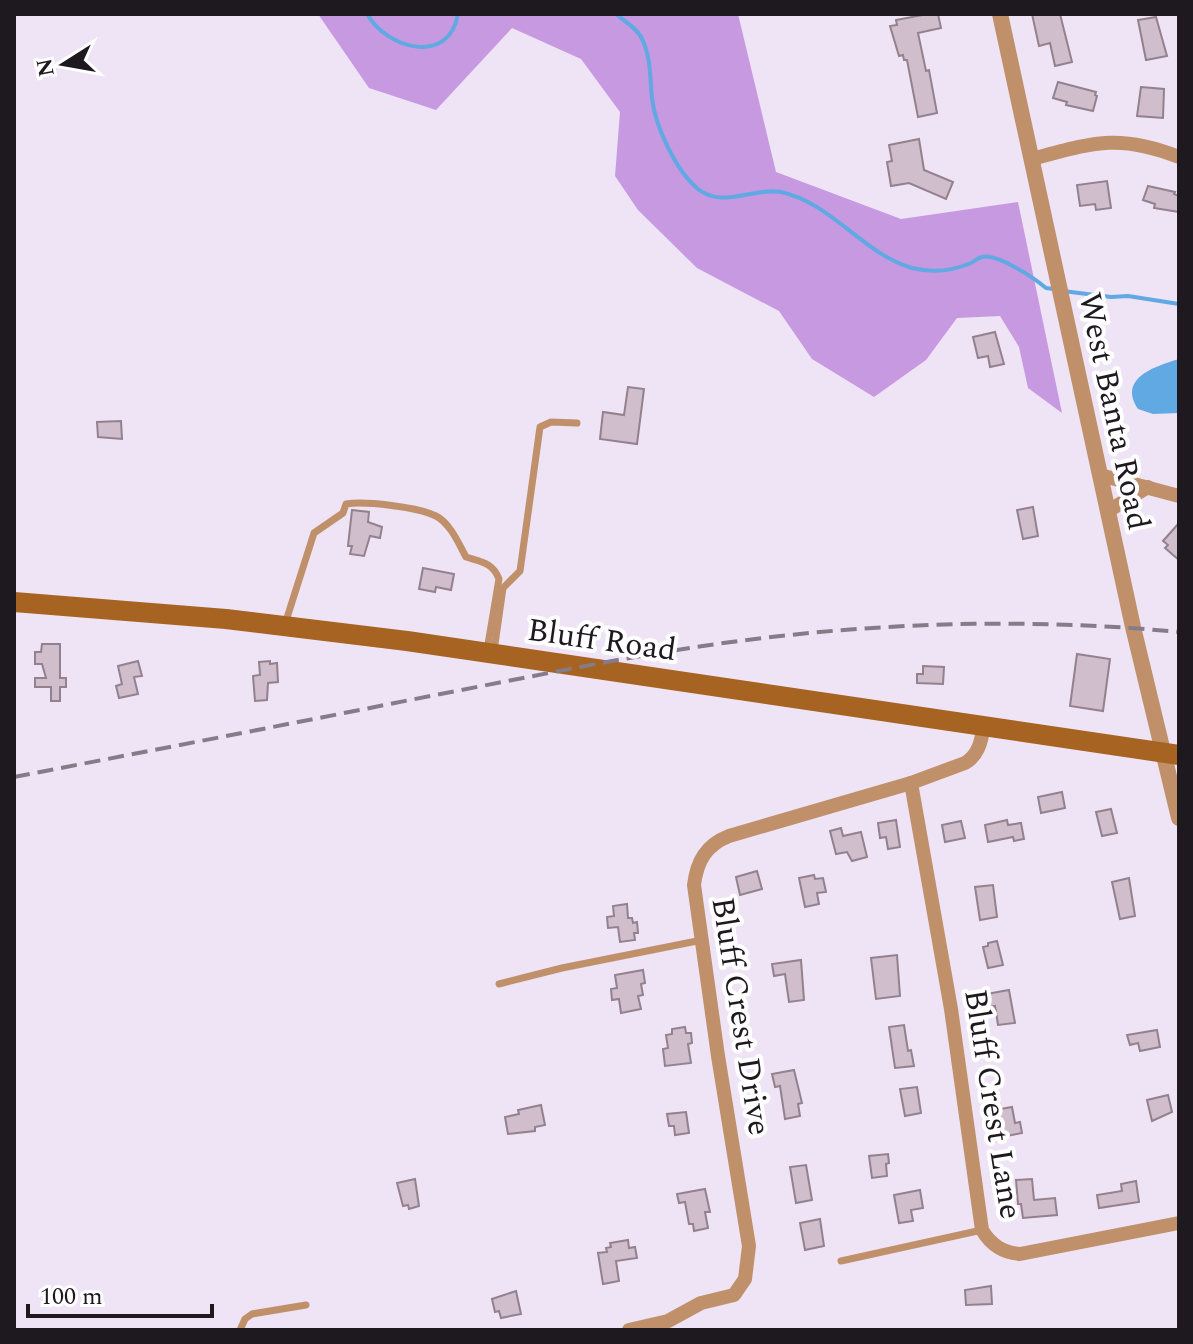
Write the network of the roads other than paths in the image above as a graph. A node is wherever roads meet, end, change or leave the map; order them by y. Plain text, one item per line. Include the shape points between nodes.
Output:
1 (1000, 14) edge
2 (1179, 157) edge
3 (1032, 159) junction
4 (577, 423) dead end
5 (1100, 475) junction
6 (1148, 487) junction
7 (1179, 496) edge
8 (1108, 511) junction
9 (14, 602) edge
10 (285, 626) junction
11 (490, 653) junction
12 (984, 726) junction
13 (1171, 754) edge
14 (911, 783) junction
15 (1179, 818) edge
16 (702, 940) junction
17 (499, 984) dead end
18 (1179, 1223) edge
19 (982, 1230) junction
20 (841, 1261) dead end
21 (306, 1305) dead end
22 (240, 1330) edge
23 (629, 1330) edge

1 - 3 street, West Banta Road
2 - 3 street via 1137,143 1109,141
3 - 5 street, West Banta Road
4 - 11 lane via 540,427 520,571 503,588
5 - 6 street
5 - 8 street, West Banta Road
6 - 7 street
6 - 8 street
8 - 13 street, West Banta Road
9 - 10 main road, Bluff Road
10 - 11 main road, Bluff Road
10 - 11 lane via 314,533 343,513 346,504 391,506 437,516 466,557 495,569 499,579
11 - 12 main road, Bluff Road
12 - 13 main road, Bluff Road
12 - 14 street, Bluff Crest Drive via 971,760
13 - 15 street, West Banta Road
14 - 16 street, Bluff Crest Drive via 714,844 694,879
14 - 19 street, Bluff Crest Lane via 951,1009
16 - 17 lane
16 - 23 street, Bluff Crest Drive via 749,1246 748,1269 741,1288 731,1296
18 - 19 street, Bluff Crest Lane via 1020,1254 998,1248
19 - 20 lane
21 - 22 lane via 252,1314

